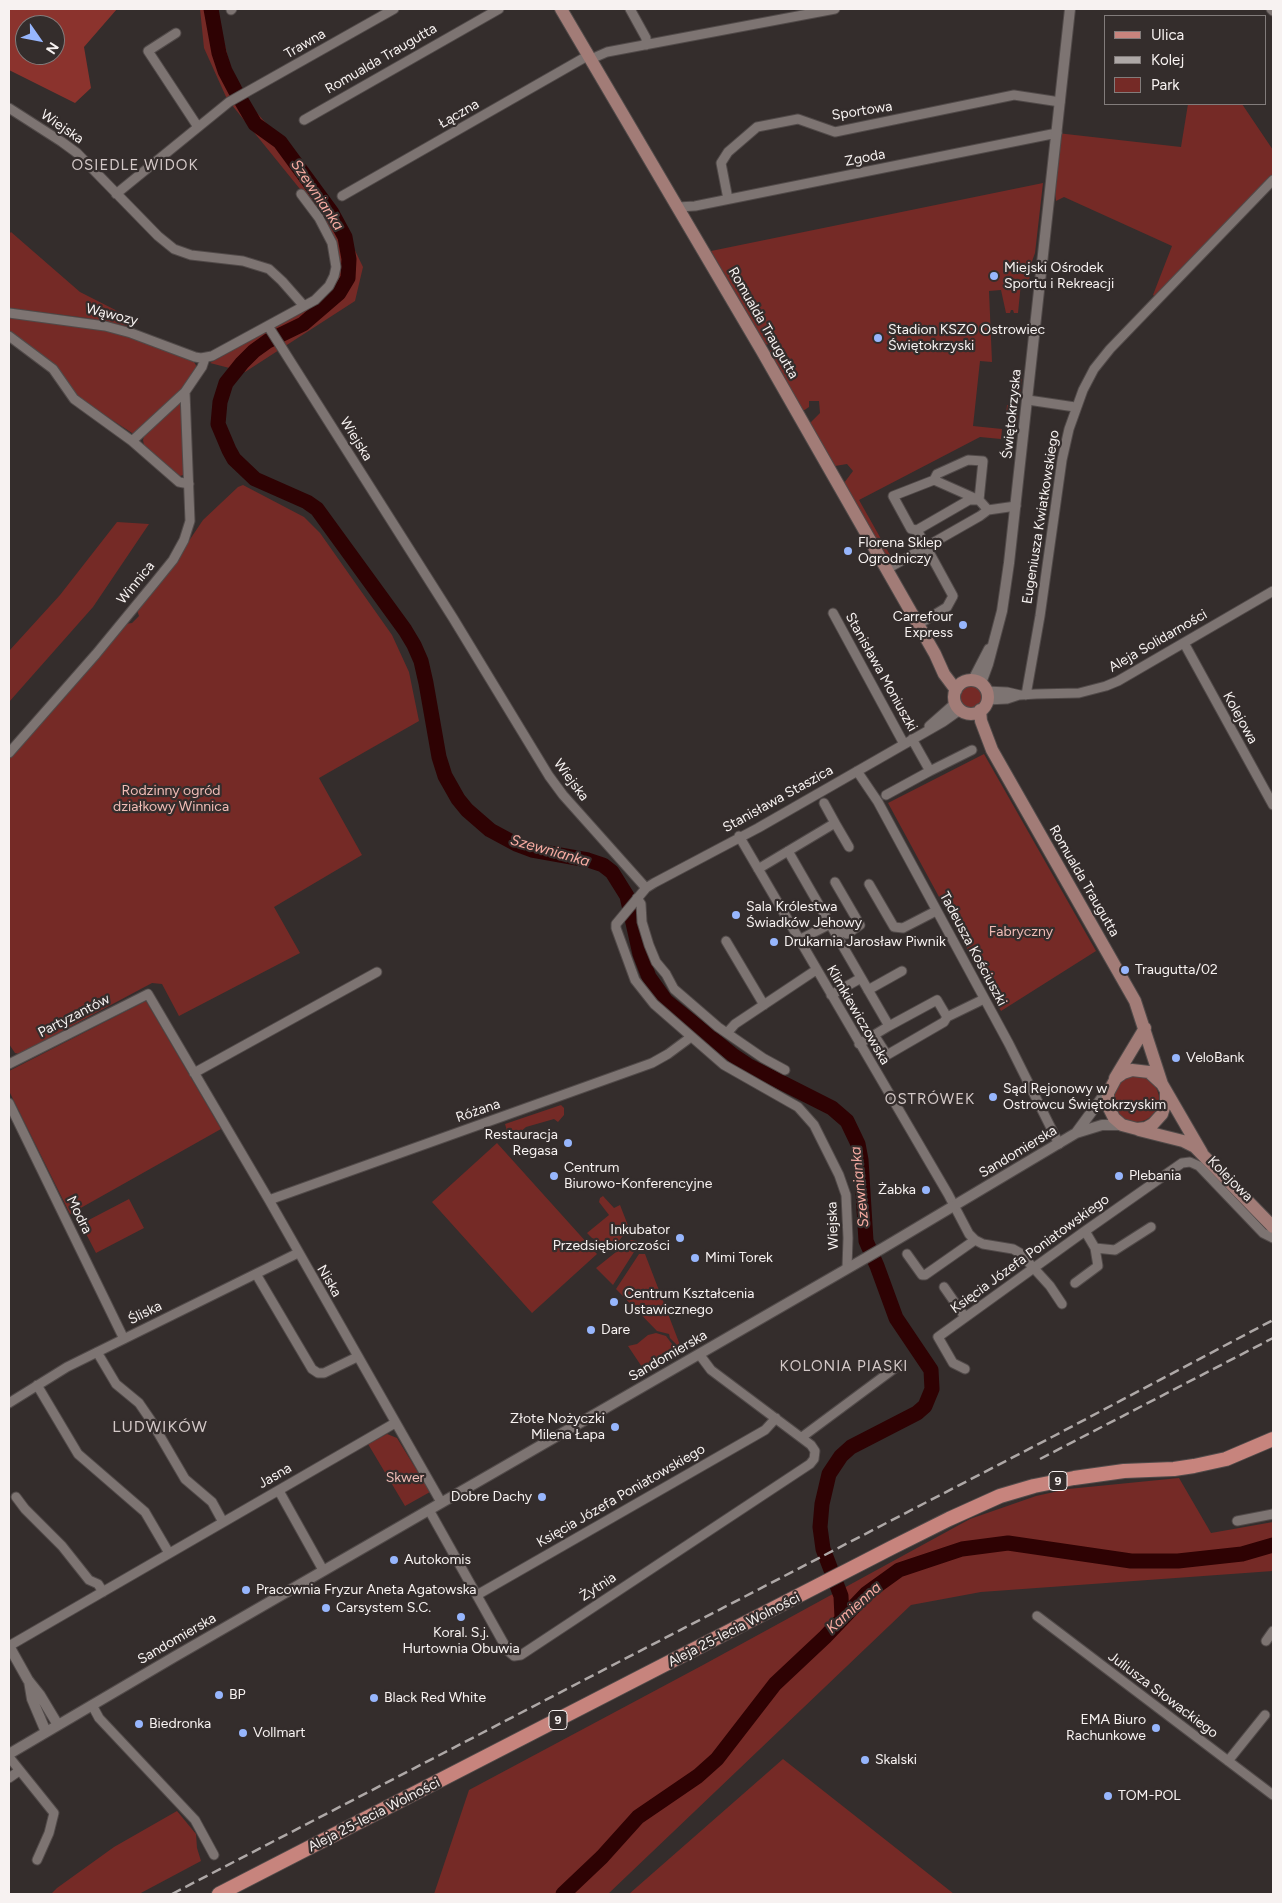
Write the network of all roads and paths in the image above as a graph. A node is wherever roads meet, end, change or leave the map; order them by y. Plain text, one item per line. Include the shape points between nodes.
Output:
1 (394, 9) edge
2 (498, 9) edge
3 (561, 9) edge
4 (630, 9) edge
5 (835, 9) edge
6 (1070, 9) edge
7 (176, 33) dead end
8 (646, 45) junction
9 (590, 57) junction
10 (1060, 102) junction
11 (9, 108) edge
12 (304, 120) dead end
13 (198, 127) junction
14 (1057, 133) junction
15 (1273, 180) edge
16 (116, 194) junction
17 (301, 194) dead end
18 (342, 196) dead end
19 (728, 200) junction
20 (678, 207) junction
21 (304, 306) junction
22 (9, 312) edge
23 (268, 326) junction
24 (9, 336) edge
25 (205, 358) junction
26 (185, 392) junction
27 (1028, 400) junction
28 (1075, 407) junction
29 (132, 441) junction
30 (934, 480) junction
31 (189, 484) junction
32 (978, 500) junction
33 (1016, 506) junction
34 (988, 510) junction
35 (916, 530) junction
36 (925, 546) junction
37 (887, 569) junction
38 (1273, 591) edge
39 (833, 613) dead end
40 (918, 624) junction
41 (1184, 644) junction
42 (1023, 695) junction
43 (971, 696) junction
44 (908, 742) junction
45 (972, 750) dead end
46 (9, 753) edge
47 (857, 770) junction
48 (930, 771) junction
49 (886, 795) dead end
50 (824, 803) dead end
51 (1273, 805) edge
52 (835, 823) junction
53 (739, 836) junction
54 (849, 847) dead end
55 (788, 851) junction
56 (758, 869) junction
57 (835, 882) dead end
58 (869, 884) dead end
59 (646, 888) junction
60 (637, 898) junction
61 (936, 911) junction
62 (830, 924) junction
63 (799, 940) junction
64 (726, 941) dead end
65 (816, 970) junction
66 (376, 972) dead end
67 (902, 972) dead end
68 (861, 978) junction
69 (868, 990) junction
70 (148, 994) joint
71 (831, 995) junction
72 (984, 999) junction
73 (764, 1005) junction
74 (947, 1017) junction
75 (889, 1026) junction
76 (1144, 1028) junction
77 (727, 1033) junction
78 (874, 1035) junction
79 (691, 1037) junction
80 (860, 1044) junction
81 (10, 1061) edge
82 (785, 1070) dead end
83 (194, 1073) junction
84 (1112, 1083) junction
85 (1164, 1088) junction
86 (9, 1103) edge
87 (1122, 1125) junction
88 (1137, 1129) junction
89 (1076, 1133) junction
90 (1059, 1144) junction
91 (1202, 1153) junction
92 (1188, 1162) joint
93 (269, 1200) junction
94 (954, 1206) junction
95 (1151, 1227) dead end
96 (1273, 1227) edge
97 (1085, 1231) junction
98 (1273, 1238) edge
99 (975, 1240) junction
100 (1096, 1248) junction
101 (298, 1254) junction
102 (908, 1254) dead end
103 (1034, 1267) junction
104 (847, 1268) junction
105 (256, 1274) junction
106 (1075, 1283) dead end
107 (944, 1287) dead end
108 (1062, 1304) dead end
109 (965, 1317) junction
110 (124, 1338) junction
111 (97, 1352) junction
112 (699, 1354) junction
113 (358, 1357) junction
114 (899, 1364) dead end
115 (965, 1369) dead end
116 (37, 1385) junction
117 (9, 1403) edge
118 (776, 1418) junction
119 (396, 1423) junction
120 (802, 1437) junction
121 (1273, 1439) edge
122 (279, 1491) junction
123 (16, 1497) dead end
124 (441, 1502) junction
125 (428, 1510) junction
126 (1273, 1514) edge
127 (1238, 1521) dead end
128 (222, 1522) junction
129 (168, 1553) junction
130 (323, 1570) junction
131 (103, 1592) junction
132 (477, 1595) junction
133 (1037, 1616) dead end
134 (1273, 1631) edge
135 (1266, 1641) dead end
136 (9, 1646) edge
137 (28, 1680) junction
138 (92, 1705) junction
139 (1265, 1715) dead end
140 (58, 1725) junction
141 (46, 1732) junction
142 (9, 1755) edge
143 (1228, 1761) junction
144 (19, 1771) junction
145 (9, 1778) edge
146 (1273, 1795) edge
147 (214, 1855) dead end
148 (37, 1860) dead end
149 (219, 1894) edge

1 - 13 street, Trawna via 229,102
2 - 12 street, Romualda Traugutta
3 - 9 main road, Romualda Traugutta
4 - 8 street via 646,38
5 - 8 street, Łączna
6 - 10 street, Świętokrzyska
7 - 13 street via 148,51
8 - 9 street, Łączna
9 - 18 street, Łączna
9 - 20 main road, Romualda Traugutta
10 - 14 street, Świętokrzyska
10 - 19 street, Sportowa via 1014,95 836,132 798,119 757,127 728,152 721,163
11 - 16 street, Wiejska via 77,153
13 - 16 street
14 - 19 street, Zgoda
14 - 27 street, Świętokrzyska
15 - 28 street, Eugeniusza Kwiatkowskiego via 1110,349 1094,370
16 - 21 street, Wiejska via 174,249 269,269
17 - 21 street via 319,218 332,244 336,266 329,286
19 - 20 street, Zgoda
20 - 37 main road, Romualda Traugutta
21 - 23 street
22 - 25 street, Wąwozy via 105,326
23 - 25 street
23 - 59 street, Wiejska via 549,776
24 - 29 street via 53,369 74,399
25 - 26 street
26 - 29 street
26 - 31 street, Winnica
27 - 28 street
27 - 33 street, Świętokrzyska
28 - 42 street, Eugeniusza Kwiatkowskiego via 1062,460 1040,616
29 - 31 street via 178,482
30 - 32 street
30 - 32 street via 937,474 968,460 983,461
30 - 35 street via 893,496 911,529
31 - 46 street, Winnica via 189,526 173,560
32 - 34 street
32 - 35 street via 968,500
33 - 34 street
33 - 43 street, Świętokrzyska via 1003,602 993,642
34 - 36 street
35 - 36 street
36 - 37 street
36 - 40 street via 953,596 947,607
37 - 40 main road, Romualda Traugutta
38 - 41 street, Aleja Solidarności
39 - 44 street, Stanisława Moniuszki
40 - 43 main road, Romualda Traugutta via 935,654
41 - 42 street, Aleja Solidarności via 1106,686 1079,693
41 - 51 street, Kolejowa
42 - 43 street, Aleja Solidarności via 1007,699
43 - 44 street, Stanisława Staszica
43 - 76 main road, Romualda Traugutta via 992,750 1131,993
44 - 47 street, Stanisława Staszica
44 - 48 street, Stanisława Moniuszki
45 - 48 street
47 - 53 street, Stanisława Staszica
47 - 61 street, Tadeusza Kościuszki via 878,802
48 - 49 street
50 - 52 street
52 - 54 street
52 - 55 street
53 - 56 street, Klimkiewiczowska
53 - 59 street, Stanisława Staszica
55 - 56 street
55 - 62 street
56 - 63 street, Klimkiewiczowska
57 - 62 street via 860,925 847,934
58 - 61 street via 894,928 903,928
59 - 60 street, Wiejska
60 - 77 street via 656,962 674,988
60 - 79 street, Wiejska via 618,920 616,928 635,980 654,1004
61 - 72 street, Tadeusza Kościuszki
62 - 63 street
62 - 68 street
63 - 65 street, Klimkiewiczowska
64 - 73 street
65 - 71 street, Klimkiewiczowska
65 - 73 street
66 - 83 street
67 - 69 street
68 - 69 street
68 - 71 street
69 - 75 street
70 - 81 street, Partyzantów
70 - 83 street, Niska
71 - 80 street, Klimkiewiczowska
72 - 74 street
72 - 90 street, Tadeusza Kościuszki
73 - 77 street
74 - 75 street via 936,1000
74 - 78 street via 944,1022 887,1055
75 - 78 street
76 - 84 main road
76 - 85 main road, Romualda Traugutta
77 - 82 street
78 - 80 street
79 - 93 street, Różana via 652,1063
79 - 104 street, Wiejska via 724,1064 798,1107 814,1125 846,1195
80 - 94 street, Klimkiewiczowska
83 - 93 street, Niska
84 - 85 main road via 1123,1073 1136,1070 1149,1072
84 - 87 main road via 1108,1106
84 - 89 street, Sandomierska
85 - 88 main road via 1165,1107 1160,1118 1150,1126
85 - 91 main road
86 - 110 street, Modra
87 - 88 main road
87 - 89 street, Sandomierska via 1102,1125
88 - 91 main road via 1183,1140
89 - 90 street, Sandomierska
90 - 94 street, Sandomierska
91 - 96 main road
92 - 97 street, Księcia Józefa Poniatowskiego via 1182,1163
92 - 98 street, Kolejowa via 1199,1166 1263,1233
93 - 101 street, Niska
94 - 99 street, Klimkiewiczowska
94 - 104 street, Sandomierska
95 - 100 street via 1115,1250
97 - 100 street
97 - 103 street, Księcia Józefa Poniatowskiego
99 - 102 street via 925,1276
99 - 103 street via 988,1246 1013,1249
100 - 106 street via 1098,1266
101 - 105 street, Śliska
101 - 113 street, Niska
103 - 108 street
103 - 109 street, Księcia Józefa Poniatowskiego
104 - 112 street, Sandomierska
105 - 110 street, Śliska
105 - 113 street via 312,1369 324,1374
107 - 109 street
109 - 115 street, Księcia Józefa Poniatowskiego via 938,1337 953,1363
110 - 111 street, Śliska
111 - 116 street, Śliska
111 - 128 street via 116,1384 139,1403 185,1479 212,1502
112 - 118 street via 711,1370
112 - 124 street, Sandomierska
113 - 119 street, Niska
114 - 120 street
116 - 117 street, Śliska
116 - 129 street via 78,1454 144,1512
118 - 120 street
118 - 132 street, Księcia Józefa Poniatowskiego via 765,1430
119 - 122 street, Jasna
119 - 124 street, Niska
120 - 132 street, Żytnia via 815,1451 816,1456 810,1464 521,1654 514,1656 508,1650
121 - 149 main road, Aleja 25-lecia Wolności / 9 via 1226,1459 1194,1466 1074,1478 1000,1496 949,1519
122 - 128 street, Jasna
122 - 130 street
123 - 131 street
124 - 125 street, Sandomierska
125 - 130 street, Sandomierska
125 - 132 street, Żytnia
126 - 127 street
128 - 129 street, Jasna
129 - 131 street, Jasna
130 - 138 street, Sandomierska
131 - 136 street, Jasna
133 - 143 street, Juliusza Słowackiego
134 - 135 street
136 - 137 street
137 - 140 street
137 - 141 street
138 - 140 street, Sandomierska
138 - 147 street via 99,1718 195,1820
139 - 143 street
140 - 141 street, Sandomierska
141 - 142 street, Sandomierska
142 - 144 street
143 - 146 street, Juliusza Słowackiego
144 - 145 street
144 - 148 street via 54,1813

